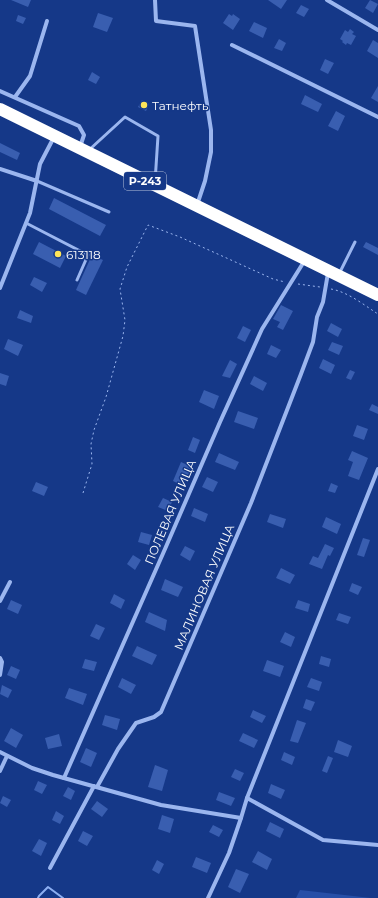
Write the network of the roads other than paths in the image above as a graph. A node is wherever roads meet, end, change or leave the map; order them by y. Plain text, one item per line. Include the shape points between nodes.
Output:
1 (155, 0) edge
2 (327, 0) edge
3 (47, 21) dead end
4 (378, 30) edge
5 (232, 44) dead end
6 (0, 90) edge
7 (15, 97) junction
8 (0, 109) edge
9 (378, 117) edge
10 (54, 136) junction
11 (83, 150) junction
12 (0, 169) edge
13 (37, 181) junction
14 (155, 186) junction
15 (197, 205) junction
16 (110, 212) dead end
17 (26, 223) junction
18 (354, 242) dead end
19 (305, 260) junction
20 (333, 273) junction
21 (77, 280) dead end
22 (0, 288) edge
23 (378, 295) edge
24 (378, 469) edge
25 (10, 582) dead end
26 (0, 601) edge
27 (0, 658) edge
28 (0, 675) edge
29 (0, 752) edge
30 (7, 756) junction
31 (0, 772) edge
32 (64, 778) junction
33 (96, 786) junction
34 (247, 798) junction
35 (241, 818) junction
36 (378, 845) edge
37 (50, 868) dead end
38 (208, 898) edge

1 - 15 street via 156,21 196,26 211,130 211,152
2 - 4 street
3 - 7 street via 30,76
5 - 9 street
6 - 7 street
7 - 11 street via 79,126 84,135
8 - 10 highway, Р-243
10 - 11 highway, Р-243
10 - 13 street via 40,164
11 - 14 highway, Р-243
11 - 14 lane via 125,117 158,136
12 - 13 street
13 - 16 lane
13 - 17 street
14 - 15 highway, Р-243
15 - 19 highway, Р-243
17 - 21 lane via 88,254
17 - 22 street
18 - 20 lane
19 - 20 highway, Р-243
19 - 32 street, ПОЛЕВАЯ УЛИЦА via 262,329
20 - 23 highway, Р-243
20 - 33 street, МАЛИНОВАЯ УЛИЦА via 317,317 313,342 251,504 161,712 136,723
24 - 34 street
25 - 26 street
27 - 28 street
29 - 30 street
30 - 31 street
30 - 32 street via 32,768
32 - 33 street
33 - 35 street via 161,805
33 - 37 street, МАЛИНОВАЯ УЛИЦА
34 - 35 street
34 - 36 street via 323,840
35 - 38 street via 229,853

